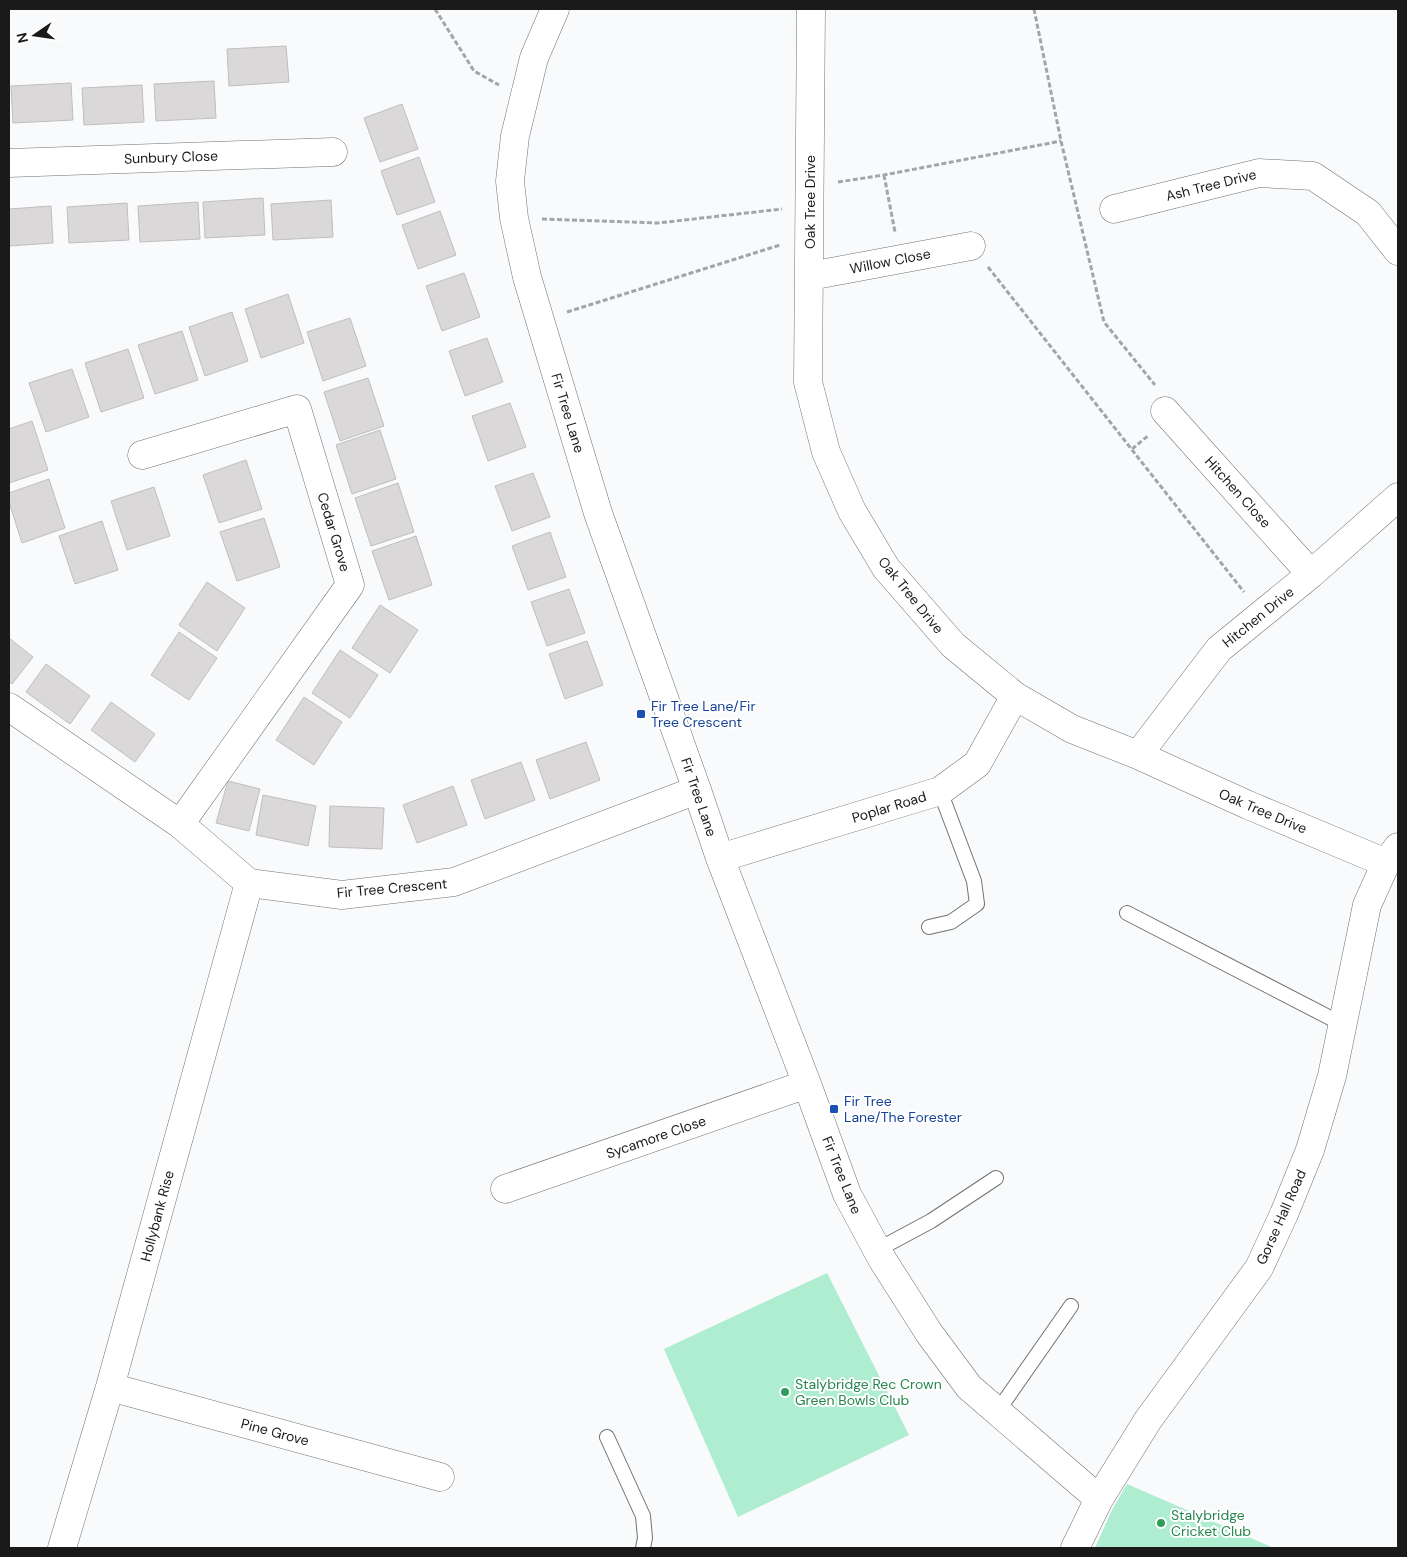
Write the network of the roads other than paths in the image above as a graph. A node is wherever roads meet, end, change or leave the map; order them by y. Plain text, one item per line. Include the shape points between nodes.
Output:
1 (555, 9) edge
2 (811, 9) edge
3 (332, 152) dead end
4 (9, 163) edge
5 (1114, 209) dead end
6 (971, 246) road end
7 (1398, 251) edge
8 (810, 276) junction
9 (1165, 411) dead end
10 (142, 455) dead end
11 (1398, 497) edge
12 (1311, 574) junction
13 (1015, 696) junction
14 (9, 707) edge
15 (1138, 755) junction
16 (697, 790) junction
17 (940, 791) junction
18 (180, 824) junction
19 (1392, 855) edge
20 (720, 858) junction
21 (248, 883) junction
22 (1127, 913) dead end
23 (929, 927) dead end
24 (1342, 1024) junction
25 (807, 1084) junction
26 (996, 1178) dead end
27 (505, 1189) dead end
28 (877, 1250) junction
29 (1070, 1306) dead end
30 (110, 1387) junction
31 (997, 1412) junction
32 (607, 1437) dead end
33 (440, 1477) dead end
34 (1099, 1499) junction
35 (62, 1548) edge
36 (643, 1548) edge
37 (1075, 1548) edge

1 - 16 street, Fir Tree Lane via 534,58 515,136 510,181 514,218 527,277 598,513
2 - 8 street, Oak Tree Drive
3 - 4 street, Sunbury Close
5 - 7 street, Ash Tree Drive via 1259,173 1313,176 1368,213
6 - 8 street, Willow Close
8 - 13 street, Oak Tree Drive via 808,382 826,452 852,511 886,568 953,645
9 - 12 street, Hitchen Close
10 - 18 street, Cedar Grove via 297,409 350,585
11 - 12 street, Hitchen Drive
12 - 15 street, Hitchen Drive via 1219,649
13 - 15 street, Oak Tree Drive via 1072,729
13 - 17 street, Poplar Road via 977,764
14 - 18 street
15 - 19 street, Oak Tree Drive via 1248,805
16 - 20 street, Fir Tree Lane
16 - 21 street, Fir Tree Crescent via 454,882 342,895
17 - 20 street, Poplar Road
17 - 23 lane via 974,881 977,904 951,922
18 - 21 street
19 - 24 street, Gorse Hall Road via 1367,905
20 - 25 street, Fir Tree Lane
21 - 30 street, Hollybank Rise
22 - 24 lane
24 - 34 street, Gorse Hall Road via 1332,1076 1310,1150 1259,1268 1148,1420
25 - 27 street, Sycamore Close
25 - 28 street, Fir Tree Lane via 847,1194
26 - 28 lane via 931,1221
28 - 31 street, Fir Tree Lane via 968,1387
29 - 31 lane
30 - 33 street, Pine Grove
30 - 35 street, Hollybank Rise
31 - 34 street, Fir Tree Lane
32 - 36 lane via 643,1516
34 - 37 street, Gorse Hall Road

